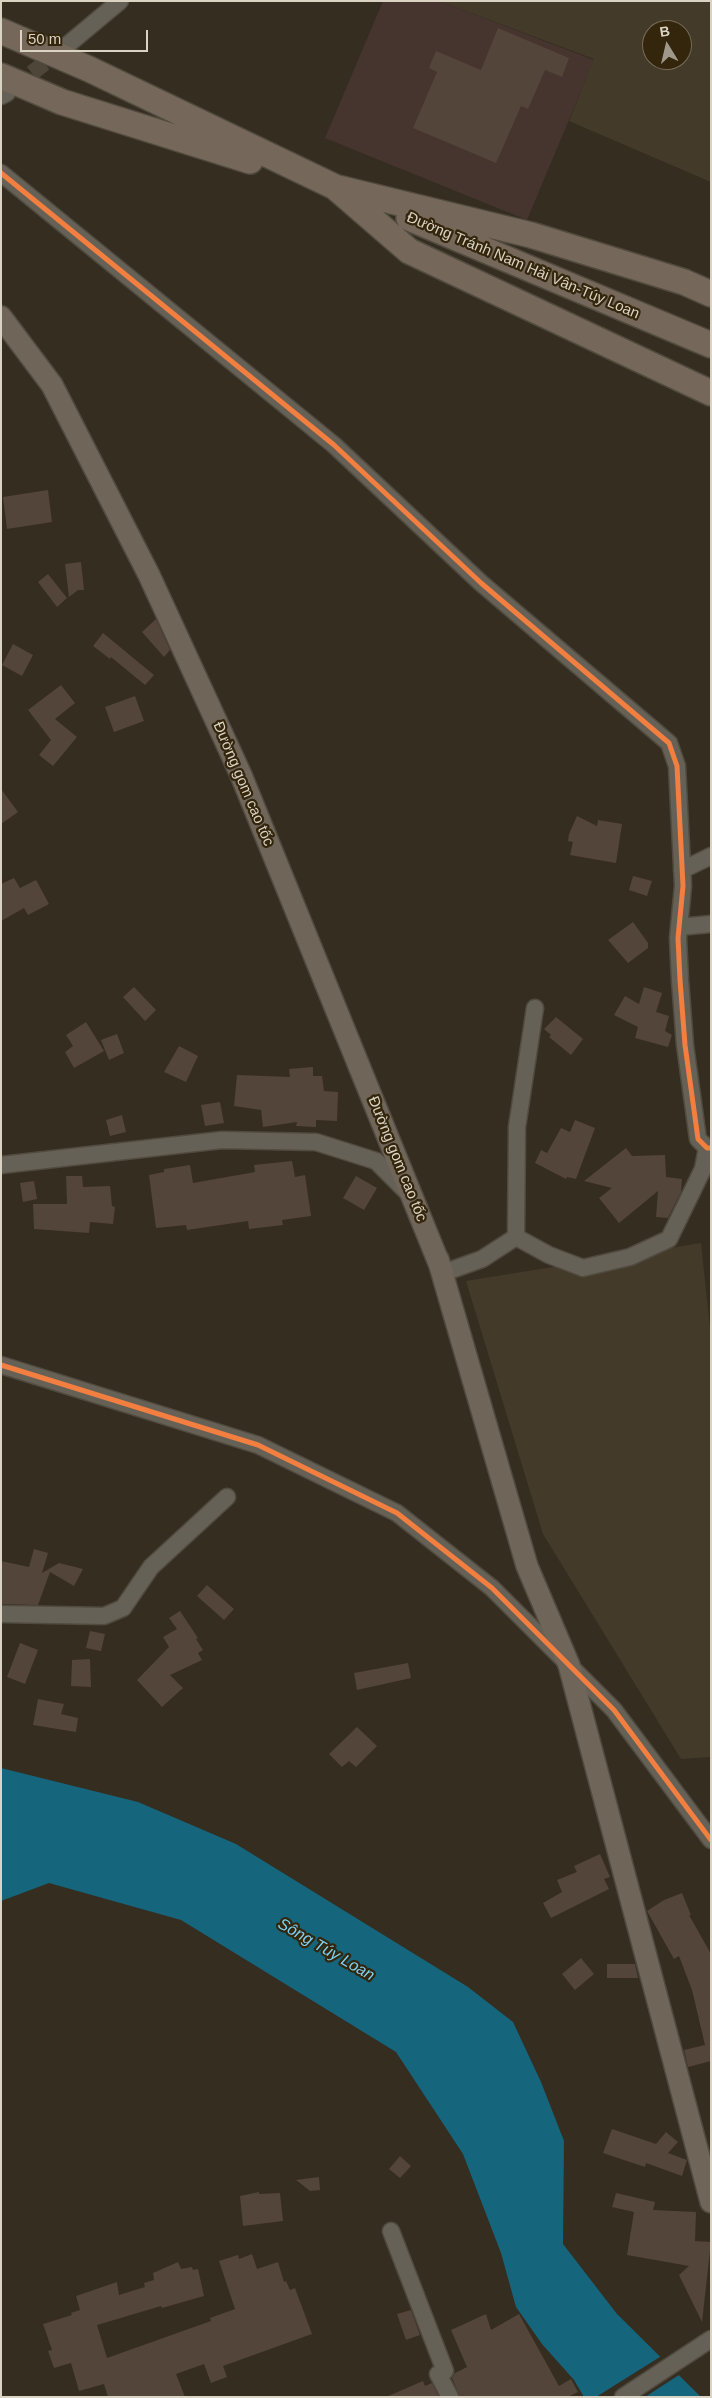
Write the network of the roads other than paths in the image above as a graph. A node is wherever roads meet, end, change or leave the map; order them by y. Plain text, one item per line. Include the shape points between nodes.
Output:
1 (120, 1) edge
2 (1, 31) edge
3 (65, 47) tunnel mouth
4 (3, 88) edge
5 (1, 173) edge
6 (334, 187) junction
7 (711, 294) edge
8 (1, 317) edge
9 (711, 345) edge
10 (711, 392) edge
11 (711, 856) edge
12 (682, 870) junction
13 (711, 924) edge
14 (679, 927) junction
15 (535, 1008) dead end
16 (709, 1148) edge
17 (1, 1165) edge
18 (411, 1196) joint
19 (516, 1236) junction
20 (443, 1272) junction
21 (1, 1365) edge
22 (227, 1497) dead end
23 (1, 1614) edge
24 (569, 1665) junction
25 (711, 1840) edge
26 (711, 2202) edge
27 (391, 2231) dead end
28 (707, 2342) edge
29 (450, 2397) edge
30 (623, 2397) edge

1 - 3 street
2 - 6 highway via 89,69
4 - 6 highway via 62,102
5 - 12 street via 334,445 480,583 669,743 677,766
6 - 7 highway via 531,235 684,282
6 - 9 highway, Đường Tránh Nam Hải Vân-Túy Loan
6 - 10 highway via 409,251
8 - 20 main road, Đường gom cao tốc via 52,385 154,583 241,776
11 - 12 street
12 - 14 street
13 - 14 street
14 - 16 street via 685,1045 698,1139
15 - 19 street via 517,1127
16 - 19 street via 703,1168 669,1239 630,1257 583,1268 549,1255
17 - 18 street via 222,1140 316,1142 376,1161
18 - 20 main road
19 - 20 street via 482,1259
20 - 24 main road via 527,1566
21 - 24 street via 258,1445 397,1513 492,1588
22 - 23 street via 151,1567 117,1612 104,1616
24 - 25 street via 614,1710
24 - 26 main road
27 - 29 street via 444,2371 438,2374
28 - 30 street

